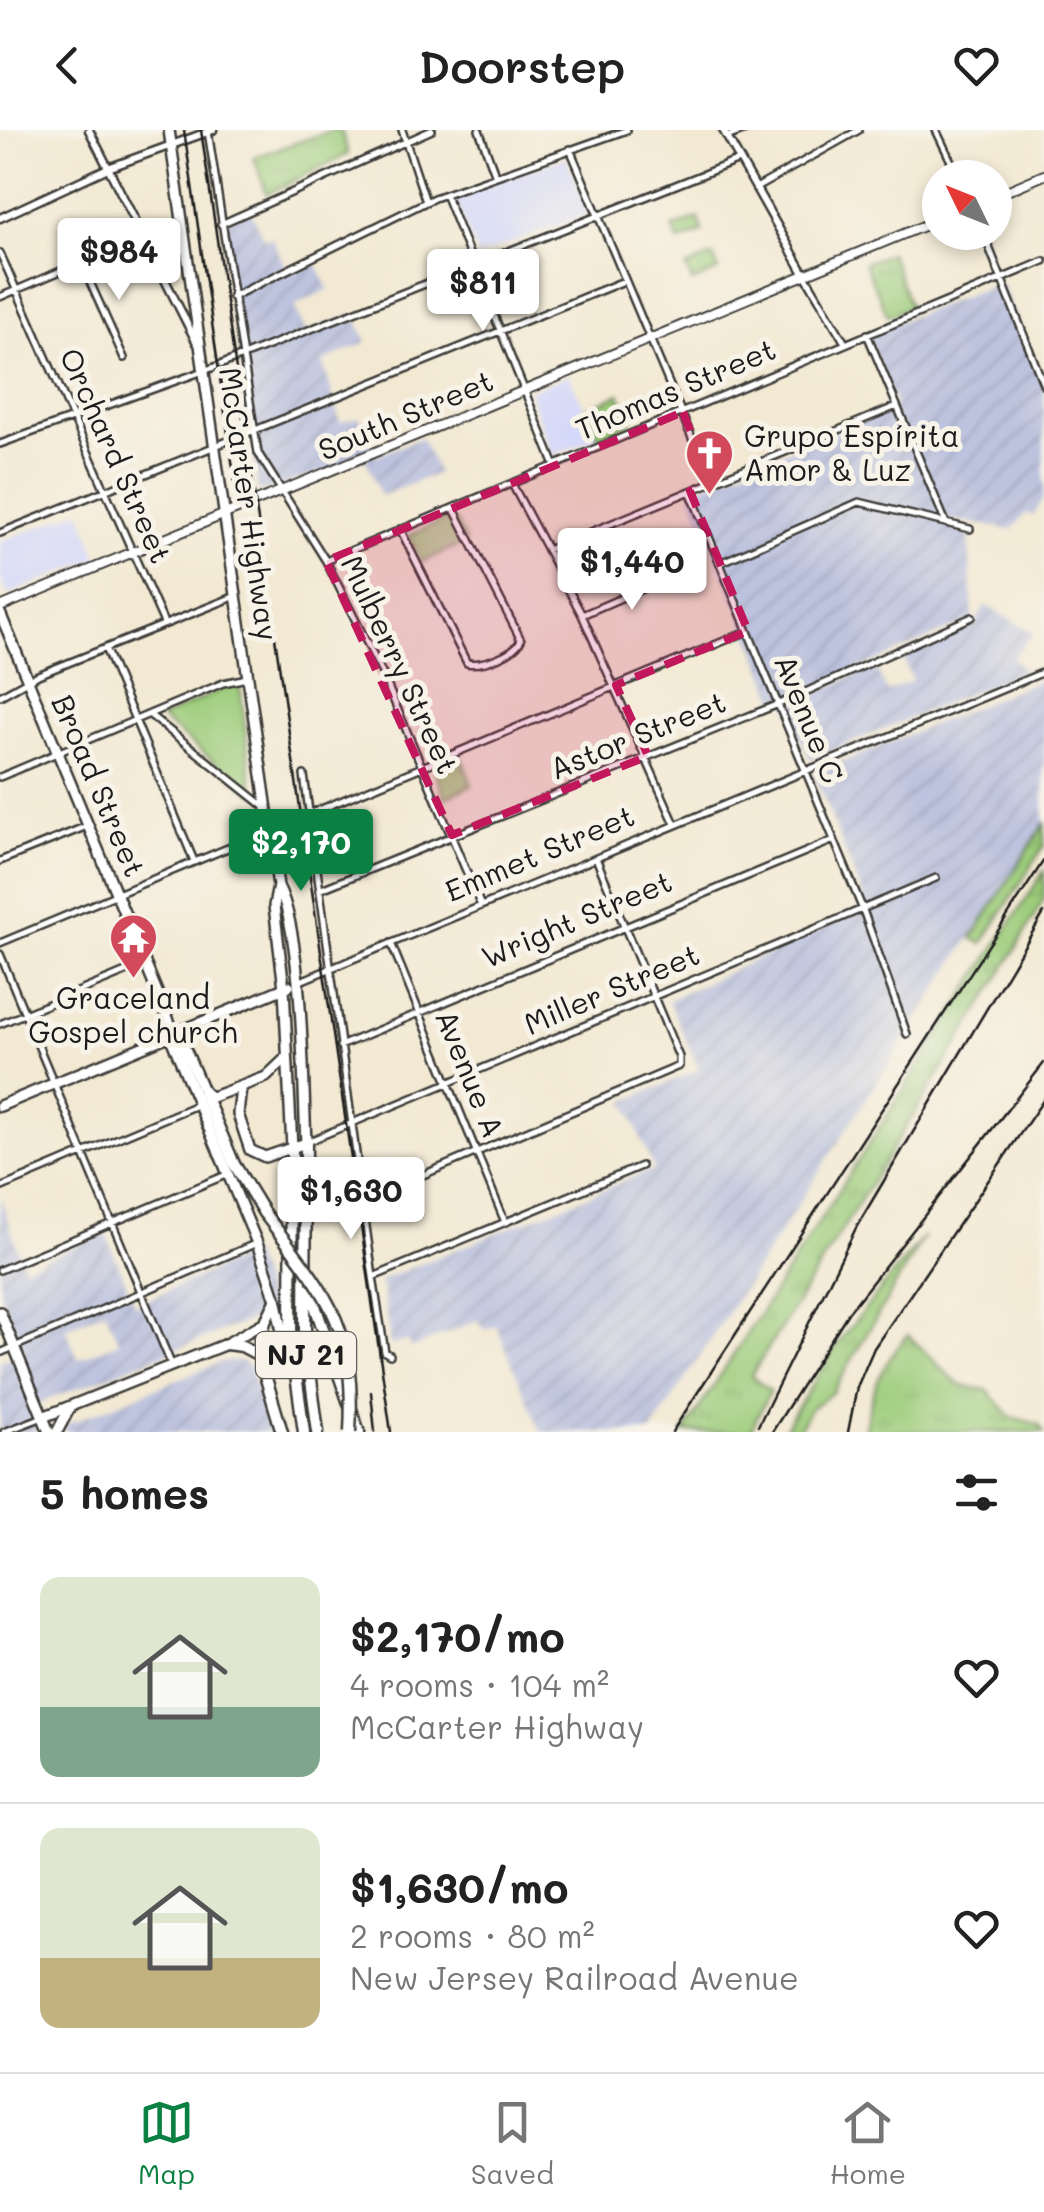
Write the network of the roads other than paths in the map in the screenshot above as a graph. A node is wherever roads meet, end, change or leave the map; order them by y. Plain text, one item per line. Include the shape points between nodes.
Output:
1 (90, 130) edge
2 (168, 130) edge
3 (402, 130) edge
4 (432, 130) edge
5 (479, 130) edge
6 (627, 130) edge
7 (744, 130) edge
8 (859, 130) edge
9 (946, 130) edge
10 (209, 131) edge
11 (937, 132) edge
12 (725, 134) edge
13 (405, 139) junction
14 (171, 148) junction
15 (570, 150) junction
16 (740, 160) junction
17 (951, 160) edge
18 (108, 168) junction
19 (495, 176) junction
20 (1044, 176) edge
21 (756, 188) junction
22 (1012, 189) edge
23 (445, 194) junction
24 (426, 202) junction
25 (597, 215) junction
26 (0, 218) edge
27 (222, 224) junction
28 (922, 226) edge
29 (142, 236) junction
30 (989, 250) edge
31 (0, 253) edge
32 (1044, 261) edge
33 (81, 262) junction
34 (474, 263) junction
35 (805, 275) junction
36 (999, 280) junction
37 (624, 281) junction
38 (17, 290) junction
39 (0, 296) edge
40 (232, 297) junction
41 (501, 331) junction
42 (867, 334) junction
43 (650, 341) junction
44 (845, 343) junction
45 (200, 346) junction
46 (124, 358) dead end
47 (240, 358) junction
48 (203, 372) junction
49 (1044, 386) edge
50 (524, 392) junction
51 (897, 406) junction
52 (683, 412) junction
53 (73, 417) junction
54 (253, 434) junction
55 (0, 444) edge
56 (216, 449) junction
57 (556, 466) junction
58 (711, 483) junction
59 (512, 484) junction
60 (106, 491) junction
61 (690, 491) junction
62 (284, 492) junction
63 (454, 509) junction
64 (225, 518) junction
65 (946, 523) junction
66 (400, 530) junction
67 (970, 530) dead end
68 (0, 533) edge
69 (547, 550) junction
70 (136, 553) junction
71 (326, 561) junction
72 (720, 563) junction
73 (668, 578) dead end
74 (236, 596) junction
75 (0, 610) edge
76 (582, 615) junction
77 (972, 617) dead end
78 (164, 624) junction
79 (748, 631) junction
80 (105, 648) junction
81 (1044, 672) edge
82 (248, 678) junction
83 (28, 682) junction
84 (616, 685) junction
85 (0, 696) edge
86 (778, 704) junction
87 (150, 715) junction
88 (136, 720) junction
89 (57, 754) junction
90 (648, 756) junction
91 (424, 766) junction
92 (804, 771) junction
93 (304, 775) dead end
94 (0, 777) edge
95 (266, 807) junction
96 (309, 815) junction
97 (675, 824) junction
98 (87, 826) junction
99 (270, 828) junction
100 (452, 835) junction
101 (834, 840) junction
102 (596, 858) junction
103 (0, 861) edge
104 (194, 861) junction
105 (936, 878) dead end
106 (278, 886) junction
107 (318, 890) junction
108 (116, 894) junction
109 (480, 906) junction
110 (863, 910) junction
111 (626, 926) junction
112 (0, 942) edge
113 (391, 943) junction
114 (0, 954) edge
115 (145, 964) junction
116 (330, 968) junction
117 (296, 983) junction
118 (284, 988) junction
119 (655, 996) junction
120 (420, 1012) junction
121 (24, 1014) junction
122 (0, 1024) edge
123 (174, 1034) junction
124 (907, 1034) dead end
125 (340, 1046) junction
126 (288, 1054) junction
127 (448, 1083) junction
128 (54, 1084) junction
129 (242, 1088) junction
130 (204, 1092) junction
131 (199, 1104) junction
132 (0, 1106) edge
133 (353, 1122) junction
134 (306, 1142) junction
135 (292, 1148) junction
136 (83, 1153) junction
137 (477, 1153) junction
138 (641, 1166) dead end
139 (229, 1174) junction
140 (0, 1188) edge
141 (362, 1202) junction
142 (505, 1222) junction
143 (113, 1223) junction
144 (257, 1242) junction
145 (0, 1270) edge
146 (304, 1277) junction
147 (373, 1277) junction
148 (142, 1294) junction
149 (276, 1300) junction
150 (0, 1312) edge
151 (265, 1322) junction
152 (226, 1344) junction
153 (14, 1347) junction
154 (0, 1353) edge
155 (390, 1355) dead end
156 (264, 1364) junction
157 (172, 1366) junction
158 (294, 1377) junction
159 (68, 1409) junction
160 (43, 1417) junction
161 (4, 1432) edge
162 (53, 1432) edge
163 (282, 1432) edge
164 (304, 1432) edge
165 (318, 1432) edge
166 (350, 1432) edge
167 (359, 1432) edge

1 - 18 street
2 - 14 main road, McCarter Highway / NJ 21
3 - 13 street
4 - 13 street
5 - 19 street
6 - 15 street
7 - 12 street
8 - 21 street
9 - 11 street
10 - 14 street
10 - 27 street
11 - 17 street
12 - 16 street
13 - 24 street
13 - 27 street
14 - 18 street
14 - 45 main road, McCarter Highway / NJ 21
15 - 19 street
15 - 25 street
16 - 21 street
16 - 25 street
18 - 26 street
18 - 29 street
19 - 23 street
20 - 22 main road
21 - 35 street
23 - 24 street
23 - 34 street
24 - 40 street
25 - 34 street
25 - 37 street
27 - 40 street
28 - 35 main road, South Street
29 - 33 street
29 - 45 street
30 - 36 street
31 - 38 street, Orchard Street
32 - 36 street, Thomas Street
33 - 38 street
33 - 46 street
34 - 41 street
34 - 47 street
35 - 43 main road, South Street
35 - 44 street
36 - 42 street, Thomas Street
36 - 49 street
37 - 41 street
37 - 43 street
38 - 39 street
38 - 53 street, Orchard Street
40 - 47 street
41 - 50 street
41 - 54 street
42 - 44 street, Thomas Street
42 - 51 street
43 - 50 main road, South Street
43 - 52 street
44 - 52 street, Thomas Street
45 - 48 main road, McCarter Highway / NJ 21
47 - 48 street
47 - 54 street
48 - 53 street
48 - 56 main road, McCarter Highway / NJ 21
50 - 57 street
50 - 62 main road, South Street
51 - 58 street
51 - 65 street
52 - 57 street, Thomas Street
52 - 58 street
53 - 55 street
53 - 60 street, Orchard Street
54 - 56 street
54 - 62 street, Mulberry Street via 258,454
56 - 60 street
56 - 64 main road, McCarter Highway / NJ 21
57 - 59 street, Thomas Street
58 - 61 street
59 - 63 street, Thomas Street
59 - 69 street
60 - 68 street
60 - 70 street, Orchard Street
61 - 69 street
61 - 72 street, Avenue C
62 - 64 main road, South Street
62 - 71 street, Mulberry Street
63 - 66 street, Thomas Street
63 - 66 street via 521,640 514,650 467,663
64 - 70 main road, South Street
64 - 74 main road, McCarter Highway / NJ 21
65 - 67 street
65 - 72 street via 860,502
66 - 71 street, Thomas Street
69 - 76 street
70 - 75 main road, South Street
70 - 78 street, Orchard Street
71 - 91 street, Mulberry Street
72 - 79 street, Avenue C
73 - 76 street
74 - 78 street
74 - 82 main road, McCarter Highway / NJ 21
75 - 83 main road, Broad Street
76 - 84 street
77 - 86 street, Astor Street
78 - 80 street
79 - 84 street
79 - 86 street, Avenue C
80 - 83 street
80 - 88 street
81 - 92 street, Emmet Street
82 - 87 street
82 - 95 main road, McCarter Highway / NJ 21
83 - 85 street
83 - 89 main road, Broad Street
84 - 90 street
84 - 91 street
86 - 90 street, Astor Street
86 - 92 street, Avenue C
87 - 88 street
87 - 95 street
88 - 89 street
88 - 104 street
89 - 94 street
89 - 98 main road, Broad Street
90 - 97 street
90 - 100 street, Astor Street
91 - 96 street
91 - 100 street, Mulberry Street
92 - 97 street, Emmet Street
92 - 101 street, Avenue C
93 - 96 street
95 - 99 main road, McCarter Highway / NJ 21
96 - 99 street
96 - 107 street
97 - 102 street, Emmet Street
98 - 103 street
98 - 108 main road, Broad Street
99 - 104 street
99 - 106 main road, McCarter Highway / NJ 21
100 - 107 street, Astor Street
100 - 109 street, Mulberry Street
101 - 110 street, Avenue C
101 - 111 street, Wright Street
102 - 109 street, Emmet Street
102 - 111 street
104 - 108 street
105 - 110 street, Miller Street
106 - 117 main road, McCarter Highway / NJ 21
106 - 118 main road, McCarter Highway / NJ 21 via 274,906
107 - 116 street
108 - 112 street
108 - 115 main road, Broad Street
109 - 113 street, Emmet Street
110 - 119 street, Miller Street
110 - 124 street, Avenue C
111 - 119 street
111 - 120 street, Wright Street
113 - 116 street, Emmet Street
113 - 120 street, Avenue A
114 - 121 street
115 - 121 street
115 - 123 main road, Broad Street
116 - 117 street, Emmet Street
116 - 125 street
117 - 118 main road, Emmet Street
117 - 134 main road, McCarter Highway / NJ 21
118 - 123 main road, Emmet Street
118 - 126 main road, McCarter Highway / NJ 21
119 - 127 street, Miller Street
119 - 137 street via 680,1064
120 - 125 street, Wright Street
120 - 127 street, Avenue A
121 - 122 street
121 - 128 street
123 - 128 main road, Emmet Street
123 - 130 main road, Broad Street
123 - 131 main road, Broad Street
125 - 133 street
126 - 129 main road via 273,1074
126 - 135 main road, McCarter Highway / NJ 21
127 - 133 street, Miller Street
127 - 137 street, Avenue A
128 - 132 main road, Emmet Street
128 - 136 street
129 - 130 main road via 219,1097
129 - 135 main road via 238,1114 250,1150 265,1157
130 - 166 highway, bridge via 234,1165 335,1312 350,1366
131 - 136 street
131 - 139 main road, Broad Street
133 - 134 street, Miller Street
133 - 141 street
134 - 135 main road
134 - 146 highway, McCarter Highway / NJ 21
135 - 158 highway, McCarter Highway / NJ 21
136 - 140 street
136 - 143 street
137 - 141 street
137 - 142 street, Avenue A
138 - 142 street
139 - 143 street
139 - 144 main road, Broad Street
141 - 147 street
142 - 147 street
143 - 145 street
143 - 148 street
144 - 148 street
144 - 149 main road, Broad Street
146 - 165 highway, McCarter Highway / NJ 21 via 307,1374
146 - 167 highway
147 - 155 street
148 - 153 street
148 - 157 street
149 - 151 main road
149 - 158 highway
150 - 153 main road
151 - 152 main road
151 - 156 highway
152 - 156 highway via 251,1348
152 - 157 main road
153 - 154 street
153 - 160 main road
156 - 163 highway
157 - 159 main road
158 - 164 highway, McCarter Highway / NJ 21
159 - 160 main road
159 - 162 main road
160 - 161 street
160 - 162 main road

